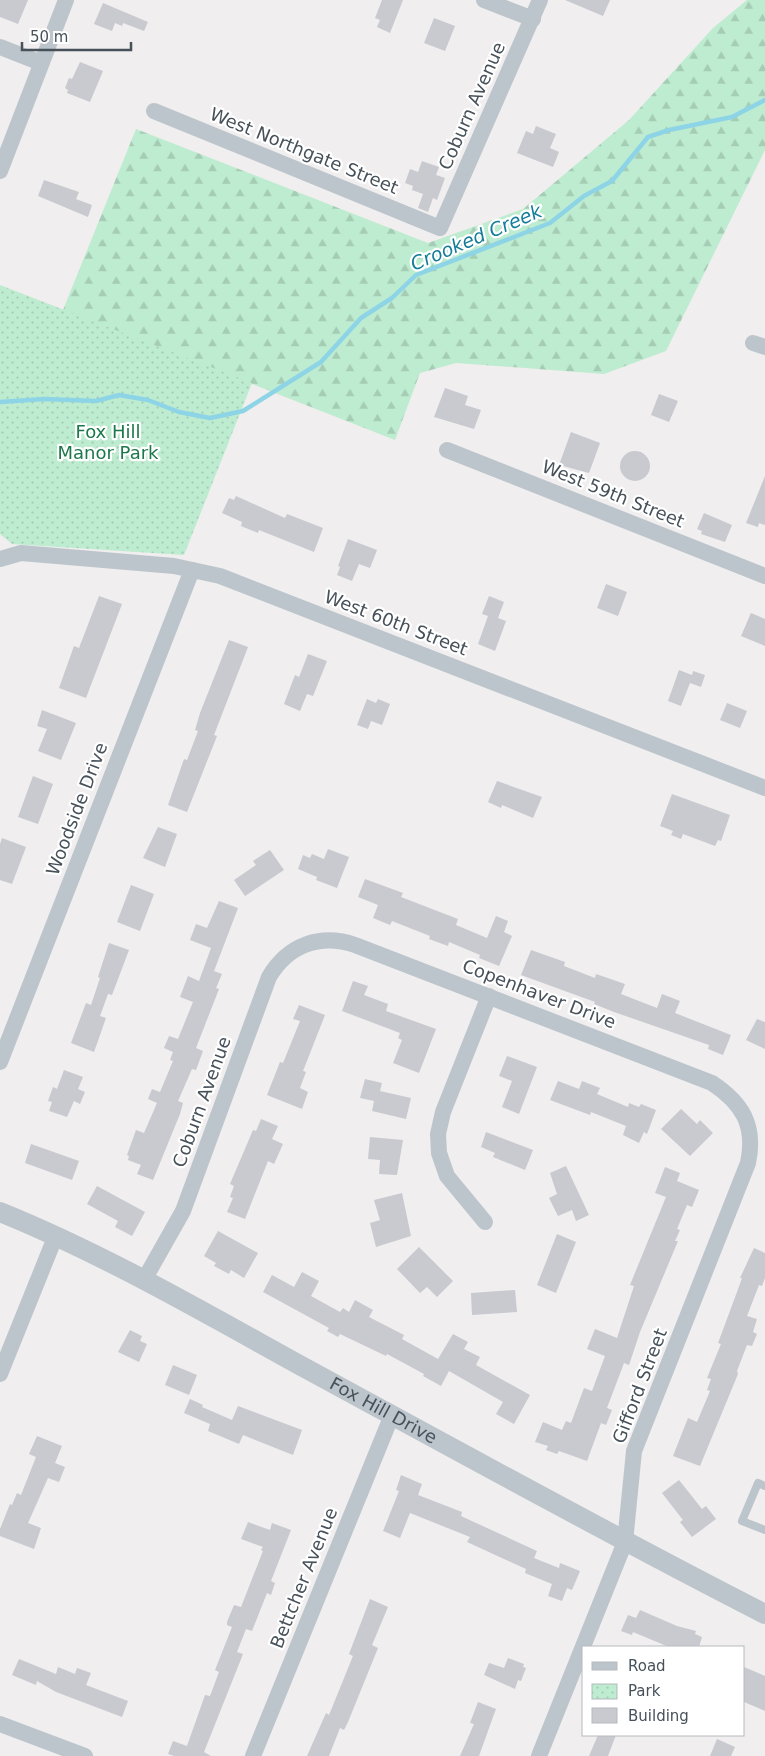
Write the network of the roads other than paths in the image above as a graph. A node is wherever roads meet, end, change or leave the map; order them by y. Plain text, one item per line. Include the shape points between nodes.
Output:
1 (66, 0) edge
2 (484, 0) edge
3 (540, 0) edge
4 (533, 19) junction
5 (0, 47) edge
6 (41, 63) junction
7 (154, 111) dead end
8 (0, 170) edge
9 (440, 228) joint
10 (447, 450) dead end
11 (0, 558) edge
12 (192, 570) junction
13 (765, 576) edge
14 (765, 788) edge
15 (304, 944) joint
16 (489, 996) junction
17 (0, 1062) edge
18 (745, 1117) joint
19 (0, 1212) edge
20 (485, 1222) dead end
21 (56, 1234) junction
22 (144, 1280) junction
23 (0, 1374) edge
24 (392, 1415) junction
25 (765, 1486) edge
26 (765, 1530) edge
27 (624, 1542) junction
28 (765, 1614) edge
29 (583, 1646) edge
30 (582, 1648) edge
31 (0, 1724) edge
32 (85, 1756) edge
33 (253, 1756) edge
34 (539, 1756) edge

1 - 6 street
2 - 4 street
3 - 4 street, Coburn Avenue
4 - 9 street, Coburn Avenue
5 - 6 street
6 - 8 street
7 - 9 street, West Northgate Street
10 - 13 street, West 59th Street
11 - 12 street, West 60th Street via 21,553 158,564
12 - 14 street, West 60th Street via 229,580
12 - 17 street, Woodside Drive
15 - 16 street, Copenhaver Drive via 342,940
15 - 22 street, Coburn Avenue via 283,958 269,977 183,1211
16 - 18 street, Copenhaver Drive via 712,1083 736,1101
16 - 20 street via 443,1112 438,1134 447,1176
18 - 27 street, Gifford Street via 751,1139 748,1163 634,1451
19 - 21 street, Fox Hill Drive
21 - 22 street, Fox Hill Drive
21 - 23 street
22 - 24 street, Fox Hill Drive
24 - 27 street, Fox Hill Drive
24 - 33 street, Bettcher Avenue
25 - 26 lane via 758,1483 742,1521
27 - 28 street, Fox Hill Drive
27 - 29 street, Gifford Street
30 - 34 street, Gifford Street
31 - 32 street

